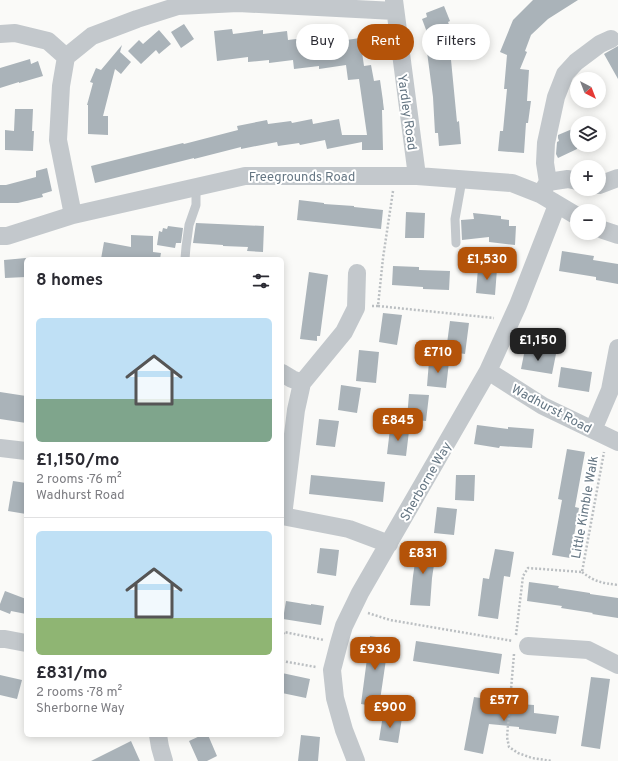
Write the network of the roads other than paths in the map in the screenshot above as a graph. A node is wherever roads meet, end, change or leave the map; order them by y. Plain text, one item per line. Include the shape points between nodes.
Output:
1 (238, 1) edge
2 (394, 6) edge
3 (0, 34) edge
4 (603, 39) dead end
5 (66, 56) junction
6 (417, 176) junction
7 (618, 178) edge
8 (570, 179) edge
9 (462, 180) junction
10 (606, 182) edge
11 (196, 187) junction
12 (544, 188) junction
13 (557, 205) junction
14 (570, 212) edge
15 (73, 215) junction
16 (606, 231) edge
17 (618, 235) edge
18 (0, 236) edge
19 (456, 243) dead end
20 (185, 257) edge
21 (357, 273) dead end
22 (618, 348) edge
23 (488, 372) junction
24 (284, 374) edge
25 (302, 383) junction
26 (606, 436) edge
27 (0, 448) edge
28 (24, 451) edge
29 (284, 508) edge
30 (284, 516) edge
31 (389, 544) junction
32 (0, 639) edge
33 (24, 643) edge
34 (521, 647) road end
35 (618, 665) edge
36 (158, 737) edge
37 (164, 761) edge
38 (356, 761) edge

1 - 2 street
1 - 5 street via 178,6 137,19 92,36
2 - 6 street, Yardley Road
3 - 5 street via 15,33 48,41
4 - 12 street via 565,74 556,97 546,143
5 - 15 street via 61,86 58,140
6 - 9 street, Freegrounds Road
6 - 11 street, Freegrounds Road via 245,176
7 - 10 street
8 - 12 street, Freegrounds Road
9 - 12 street, Freegrounds Road
9 - 19 lane via 455,219
11 - 15 street, Freegrounds Road
11 - 20 lane via 196,205 189,225
12 - 13 street
13 - 14 street
13 - 23 street, Sherborne Way via 518,306
15 - 18 street, Freegrounds Road
16 - 17 street
21 - 25 street via 356,308 344,332
22 - 26 street via 610,390
23 - 26 street, Wadhurst Road via 543,406
23 - 31 street, Sherborne Way
24 - 25 street
25 - 29 street via 296,410
27 - 28 street
30 - 31 street via 349,529
31 - 38 street, Sherborne Way via 352,608 344,626 332,670 335,698
32 - 33 street
34 - 35 street via 588,650
36 - 37 street

